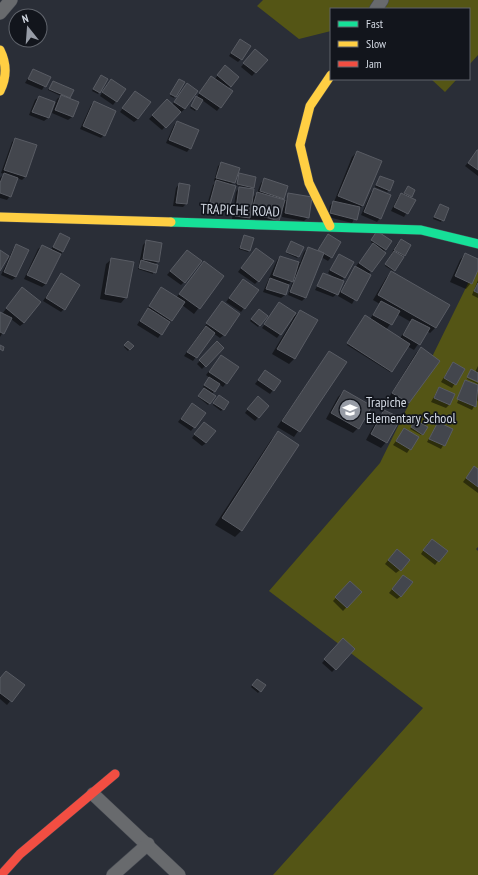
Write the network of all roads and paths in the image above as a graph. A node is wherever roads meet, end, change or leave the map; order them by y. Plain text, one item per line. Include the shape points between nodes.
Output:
1 (11, 0) edge
2 (0, 13) edge
3 (0, 50) edge
4 (330, 76) edge
5 (0, 91) edge
6 (0, 217) edge
7 (330, 226) junction
8 (478, 244) edge
9 (115, 774) dead end
10 (93, 794) junction
11 (148, 844) junction
12 (1, 875) edge
13 (113, 875) edge
14 (179, 875) edge

1 - 2 street
3 - 5 street via 6,65 4,84
4 - 7 street via 310,106 300,145 309,183
6 - 7 street, TRAPICHE ROAD
7 - 8 street, TRAPICHE ROAD via 421,230
9 - 10 street
10 - 11 street
10 - 12 street via 20,854
11 - 13 street
11 - 14 street

